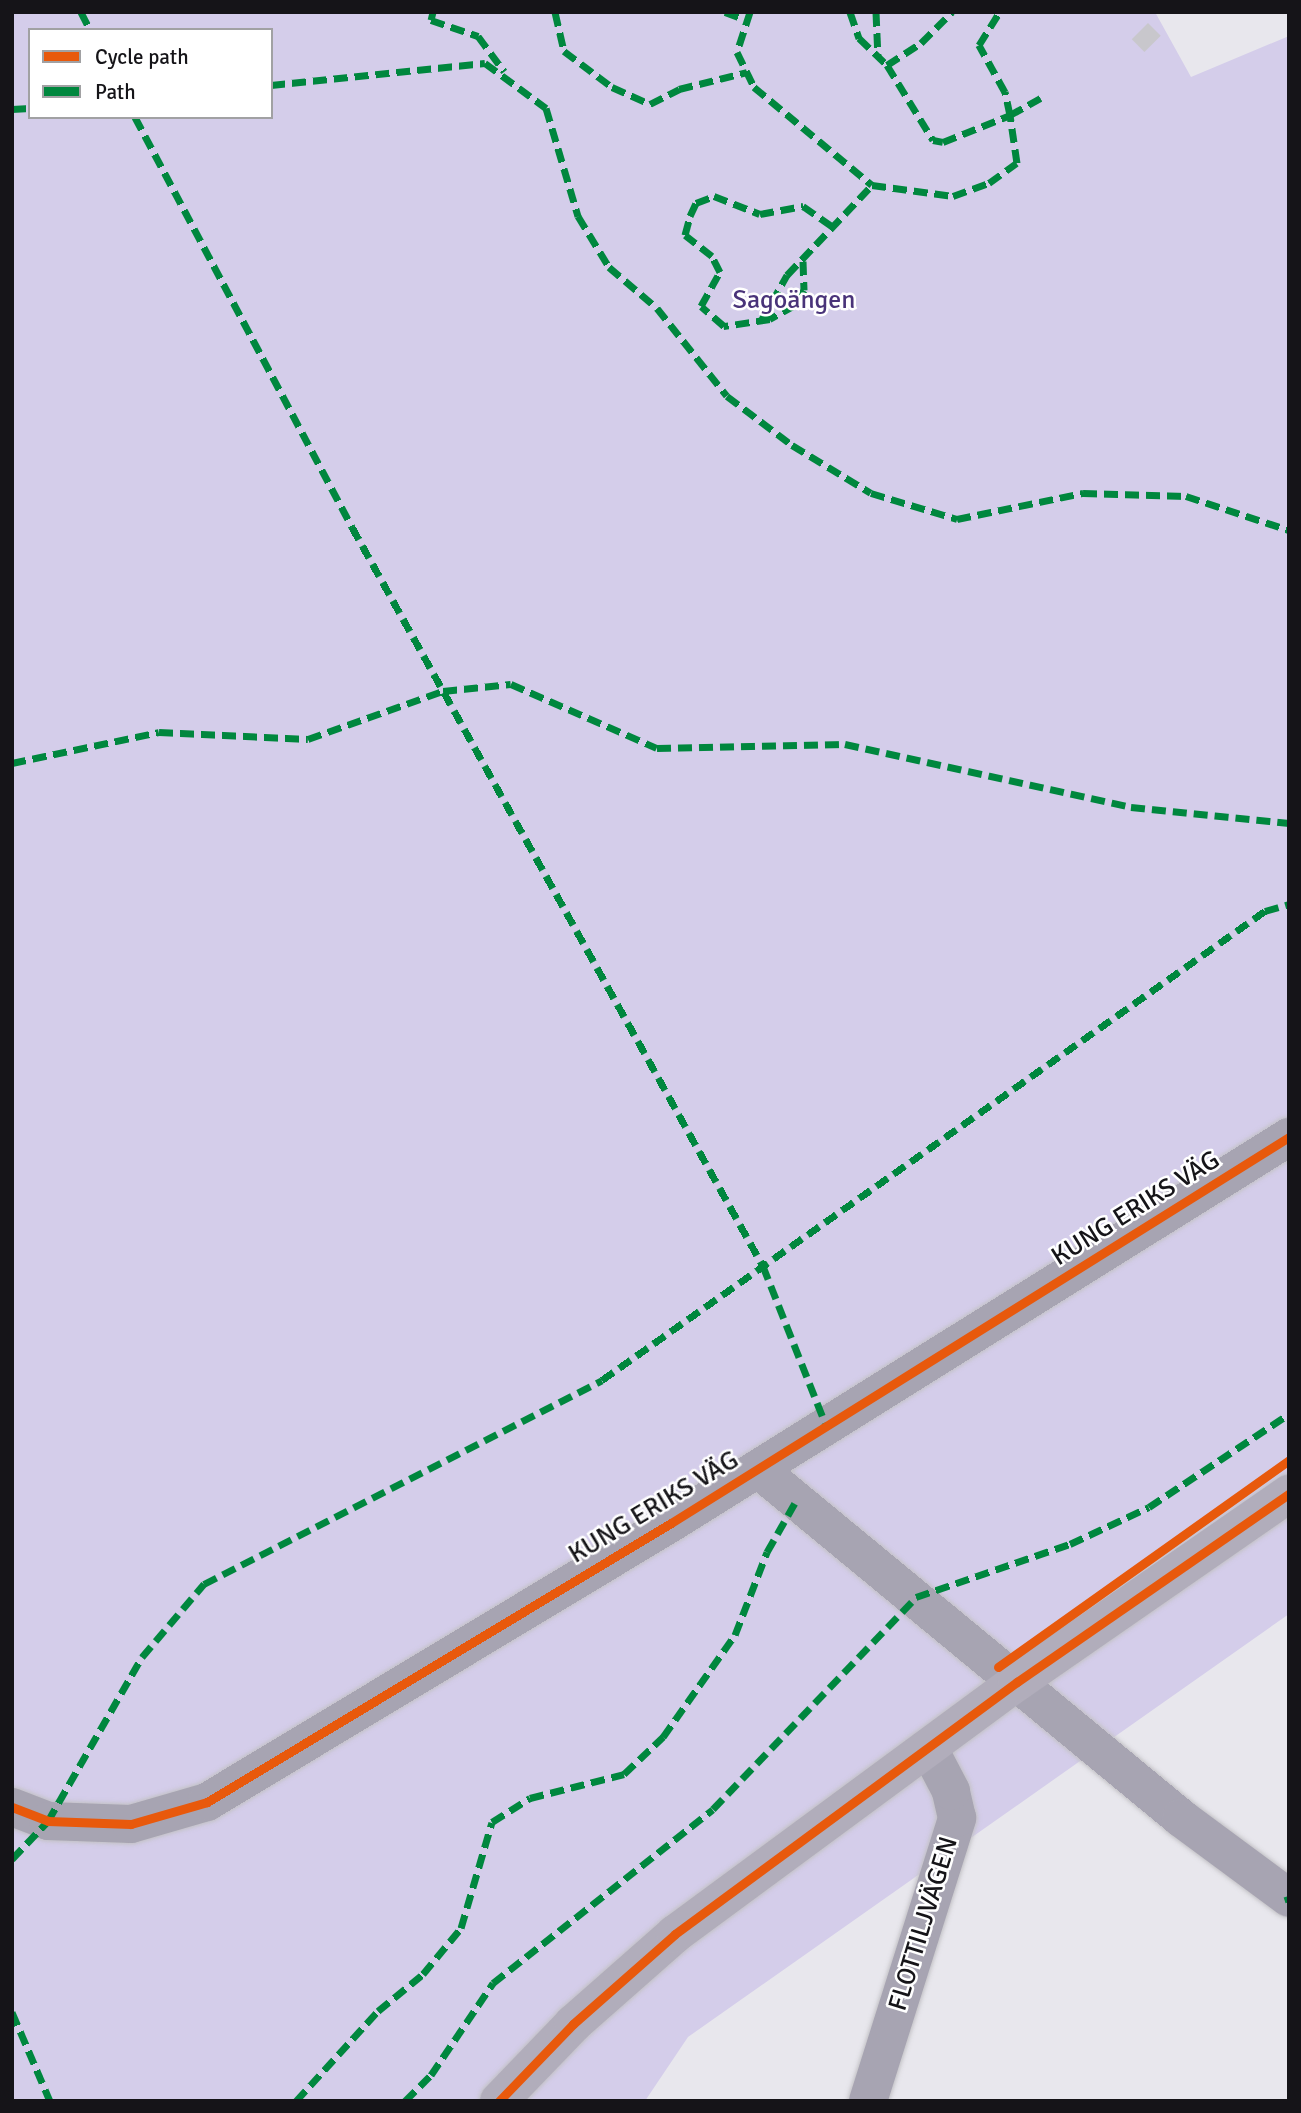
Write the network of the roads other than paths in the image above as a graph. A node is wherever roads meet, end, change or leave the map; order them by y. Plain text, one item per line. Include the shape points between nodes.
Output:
1 (1289, 1137) edge
2 (758, 1469) junction
3 (1289, 1494) edge
4 (1017, 1682) junction
5 (929, 1749) junction
6 (12, 1807) edge
7 (1289, 1898) edge
8 (499, 2101) edge
9 (868, 2101) edge

1 - 2 street, KUNG ERIKS VÄG
2 - 4 street, KUNG ERIKS VÄG
2 - 6 street, KUNG ERIKS VÄG via 207,1802 131,1824 48,1821
3 - 4 street
4 - 5 street
4 - 7 street, KUNG ERIKS VÄG
5 - 8 street via 674,1934 573,2024
5 - 9 street, FLOTTILJVÄGEN via 951,1791 957,1818

